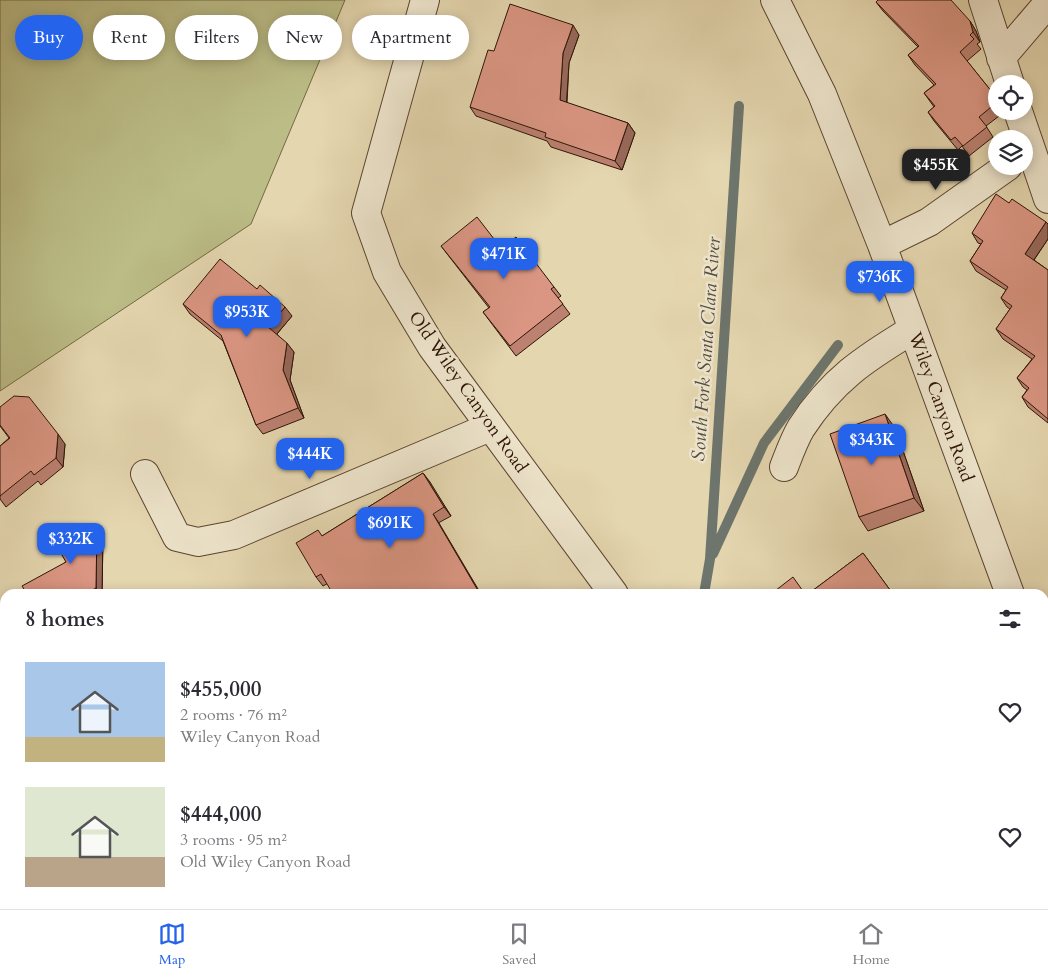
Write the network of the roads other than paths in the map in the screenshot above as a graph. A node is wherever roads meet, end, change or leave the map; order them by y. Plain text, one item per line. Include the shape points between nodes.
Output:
1 (425, 0) edge
2 (775, 0) edge
3 (983, 0) edge
4 (1048, 3) edge
5 (1001, 58) junction
6 (1007, 75) edge
7 (1033, 164) edge
8 (995, 175) edge
9 (1046, 191) edge
10 (882, 245) junction
11 (912, 330) junction
12 (490, 427) junction
13 (784, 467) dead end
14 (145, 474) dead end
15 (610, 589) edge
16 (1008, 589) edge

1 - 12 street, Old Wiley Canyon Road via 366,213 387,272 432,347
2 - 10 street, Wiley Canyon Road via 822,94
3 - 5 street
4 - 5 street
5 - 6 street
7 - 9 street
8 - 10 street via 929,222
10 - 11 street, Wiley Canyon Road
11 - 13 street via 868,356 831,389 800,430
11 - 16 street, Wiley Canyon Road
12 - 14 street via 234,535 198,542 177,537
12 - 15 street, Old Wiley Canyon Road

